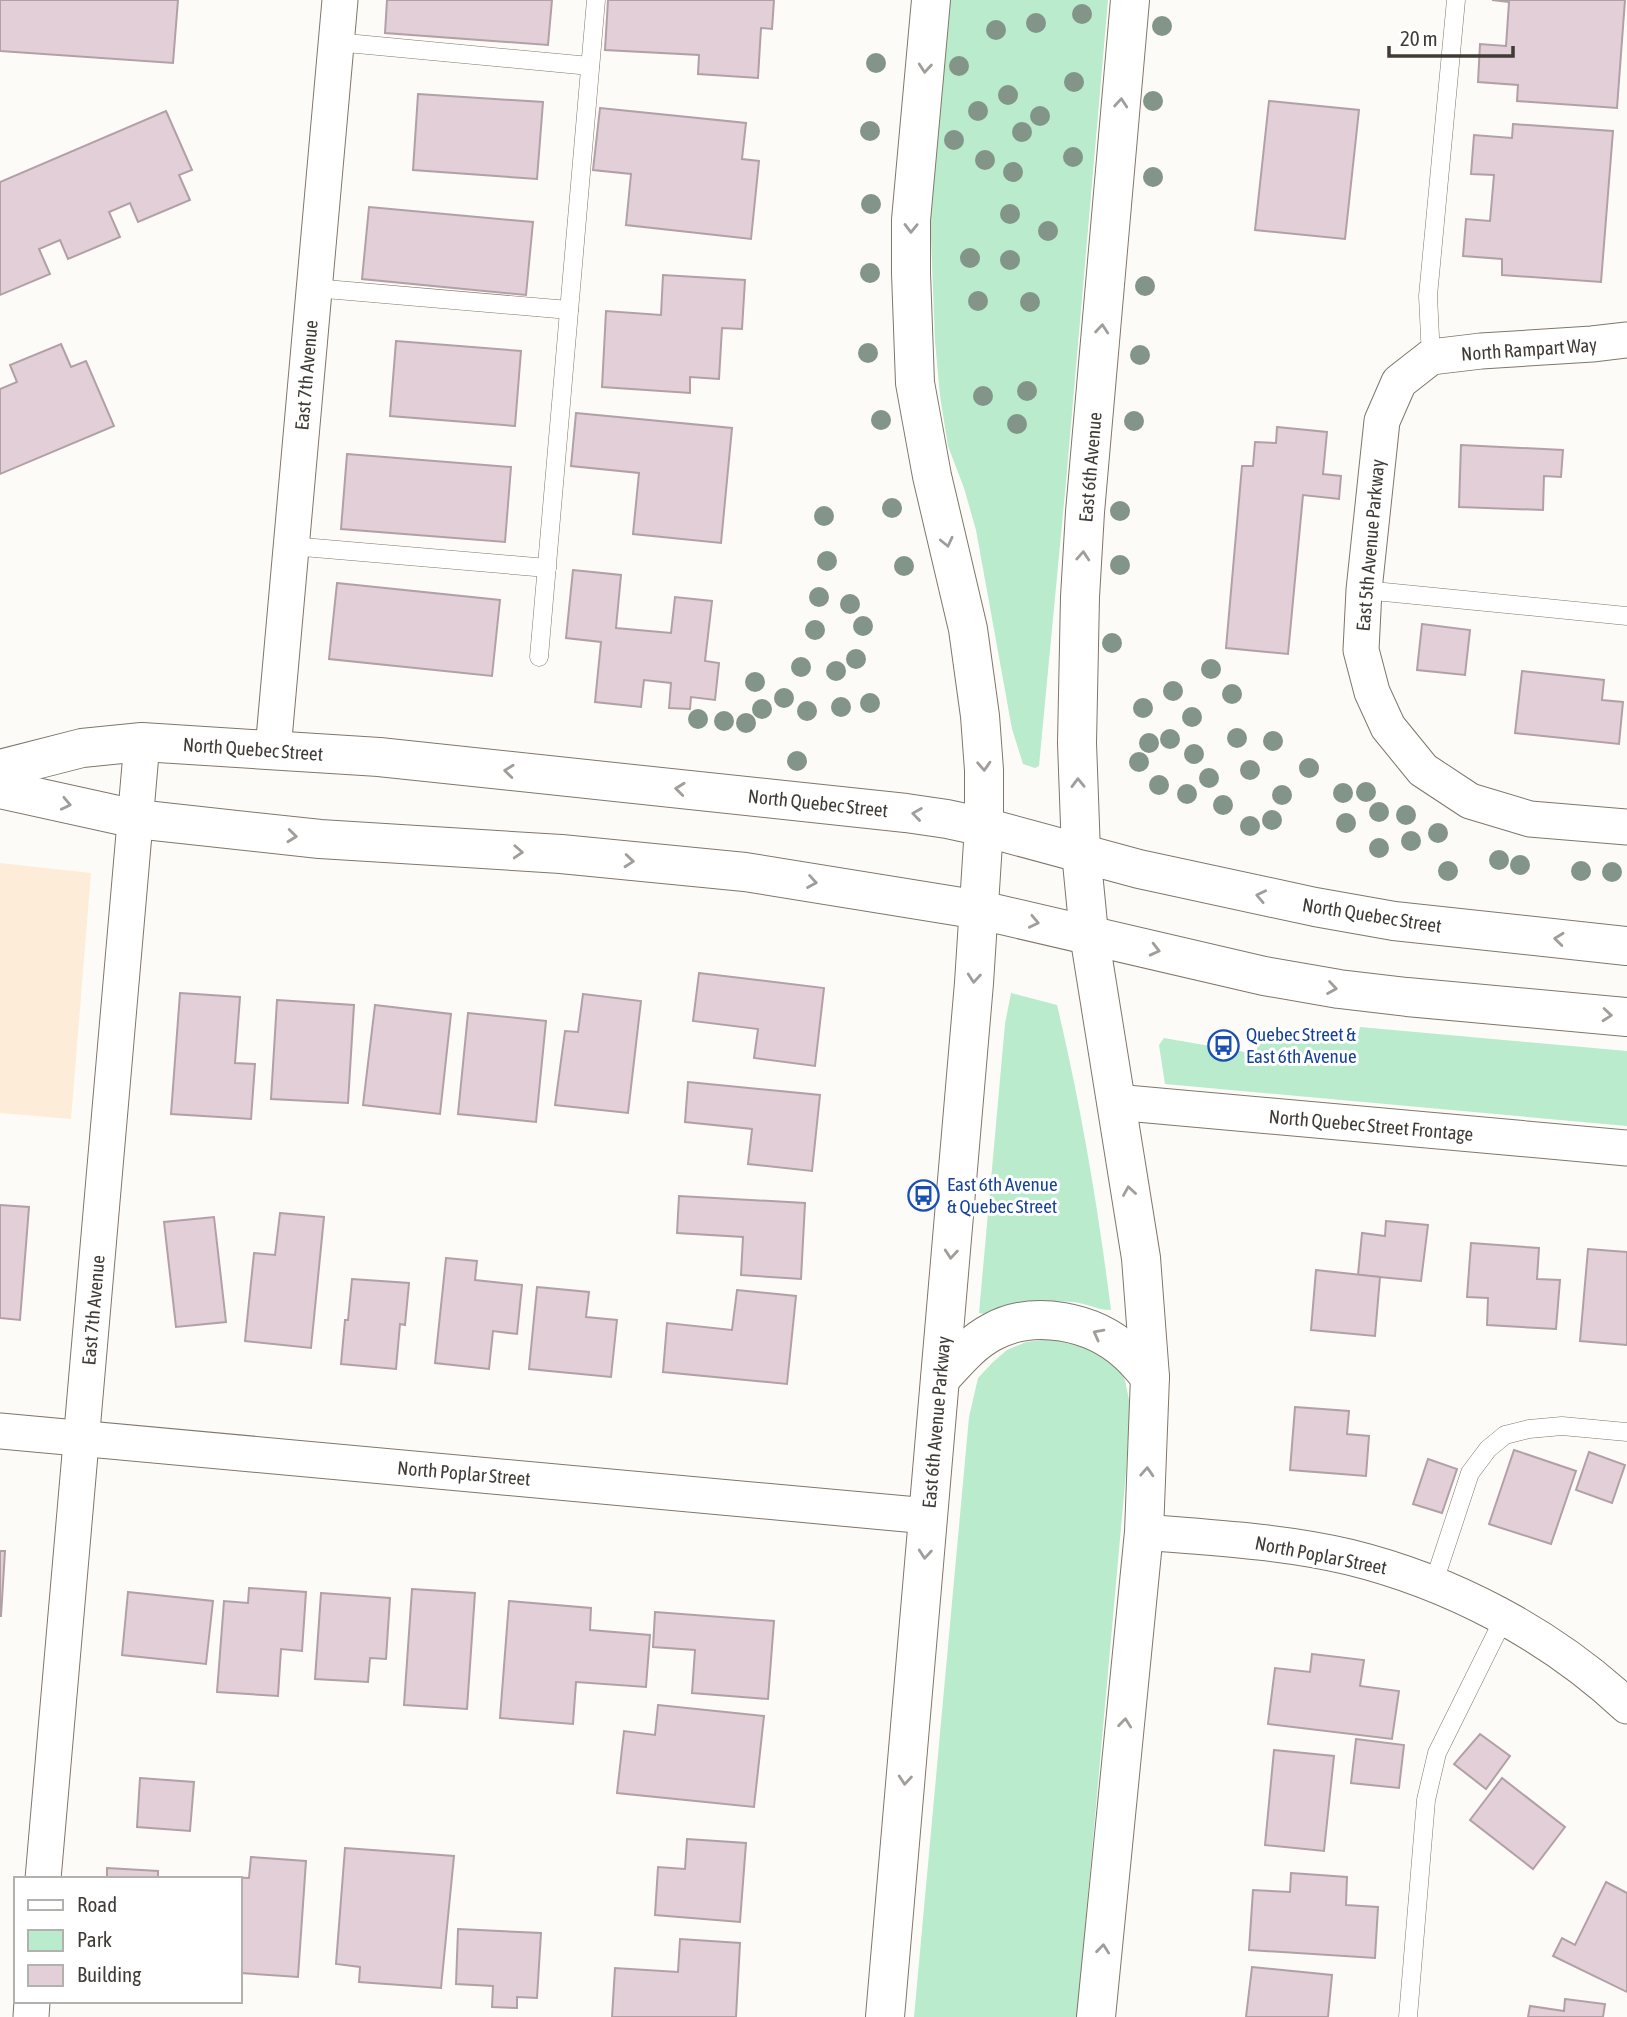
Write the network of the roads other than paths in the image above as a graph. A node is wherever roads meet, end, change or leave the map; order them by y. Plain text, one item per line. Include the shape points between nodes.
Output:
1 (340, 0) edge
2 (596, 0) edge
3 (931, 0) edge
4 (1130, 0) edge
5 (1457, 0) edge
6 (336, 42) junction
7 (590, 66) junction
8 (314, 288) junction
9 (569, 310) junction
10 (1627, 340) edge
11 (1431, 357) junction
12 (291, 545) junction
13 (547, 568) junction
14 (1364, 590) junction
15 (1627, 617) edge
16 (539, 657) dead end
17 (142, 742) junction
18 (273, 750) junction
19 (0, 769) edge
20 (0, 789) edge
21 (136, 819) junction
22 (984, 827) junction
23 (1627, 827) edge
24 (1080, 852) junction
25 (980, 910) junction
26 (1088, 934) junction
27 (1627, 946) edge
28 (1627, 1017) edge
29 (1115, 1102) junction
30 (1627, 1148) edge
31 (1150, 1377) junction
32 (940, 1379) junction
33 (0, 1432) edge
34 (1627, 1432) edge
35 (81, 1438) junction
36 (928, 1516) junction
37 (1144, 1532) junction
38 (1433, 1585) junction
39 (1504, 1618) junction
40 (1627, 1706) edge
41 (43, 1877) edge
42 (885, 2017) edge
43 (1096, 2017) edge
44 (1408, 2017) edge

1 - 6 street, East 7th Avenue
2 - 7 lane
3 -> 22 main road via 911,220 915,383 968,629 980,716
24 -> 4 main road, East 6th Avenue via 1081,585
5 - 11 lane via 1429,296
6 - 7 lane
6 - 8 street, East 7th Avenue
7 - 9 lane
8 - 9 lane
8 - 12 street, East 7th Avenue
9 - 13 lane
10 - 11 street, North Rampart Way
11 - 14 street, East 5th Avenue Parkway via 1399,383 1382,421
12 - 13 lane
12 - 18 street, East 7th Avenue
13 - 16 lane
14 - 15 lane
14 - 23 street, East 5th Avenue Parkway via 1362,650 1372,692 1388,727 1423,770 1470,801 1530,819
17 - 18 main road, North Quebec Street
17 - 19 main road, North Quebec Street via 82,748
17 - 21 street, East 7th Avenue
22 -> 18 main road, North Quebec Street via 893,811
20 -> 21 main road
21 -> 25 main road via 320,839 561,854 735,871
21 - 35 street, East 7th Avenue
22 - 24 main road, North Quebec Street
22 - 25 main road, East 6th Avenue Parkway
24 - 26 main road, East 6th Avenue
27 -> 24 main road, North Quebec Street via 1315,908
25 -> 26 main road
25 -> 32 main road, East 6th Avenue Parkway
26 -> 28 main road via 1339,989
26 - 29 main road
29 - 30 street, North Quebec Street Frontage
31 -> 29 main road via 1141,1258
31 -> 32 main road via 1111,1340 1088,1328 1055,1320 1010,1323 990,1333
37 -> 31 main road
32 - 36 main road, East 6th Avenue Parkway
33 - 35 street, North Poplar Street
34 - 38 lane via 1562,1426 1529,1429 1506,1435 1488,1448 1470,1473
35 - 36 street, North Poplar Street
35 - 41 street, East 7th Avenue
36 -> 42 main road, East 6th Avenue Parkway
37 - 38 street, North Poplar Street via 1296,1547 1395,1570
43 -> 37 main road
38 - 39 street, North Poplar Street
39 - 40 street, North Poplar Street via 1550,1643
39 - 44 lane via 1437,1753 1426,1800

